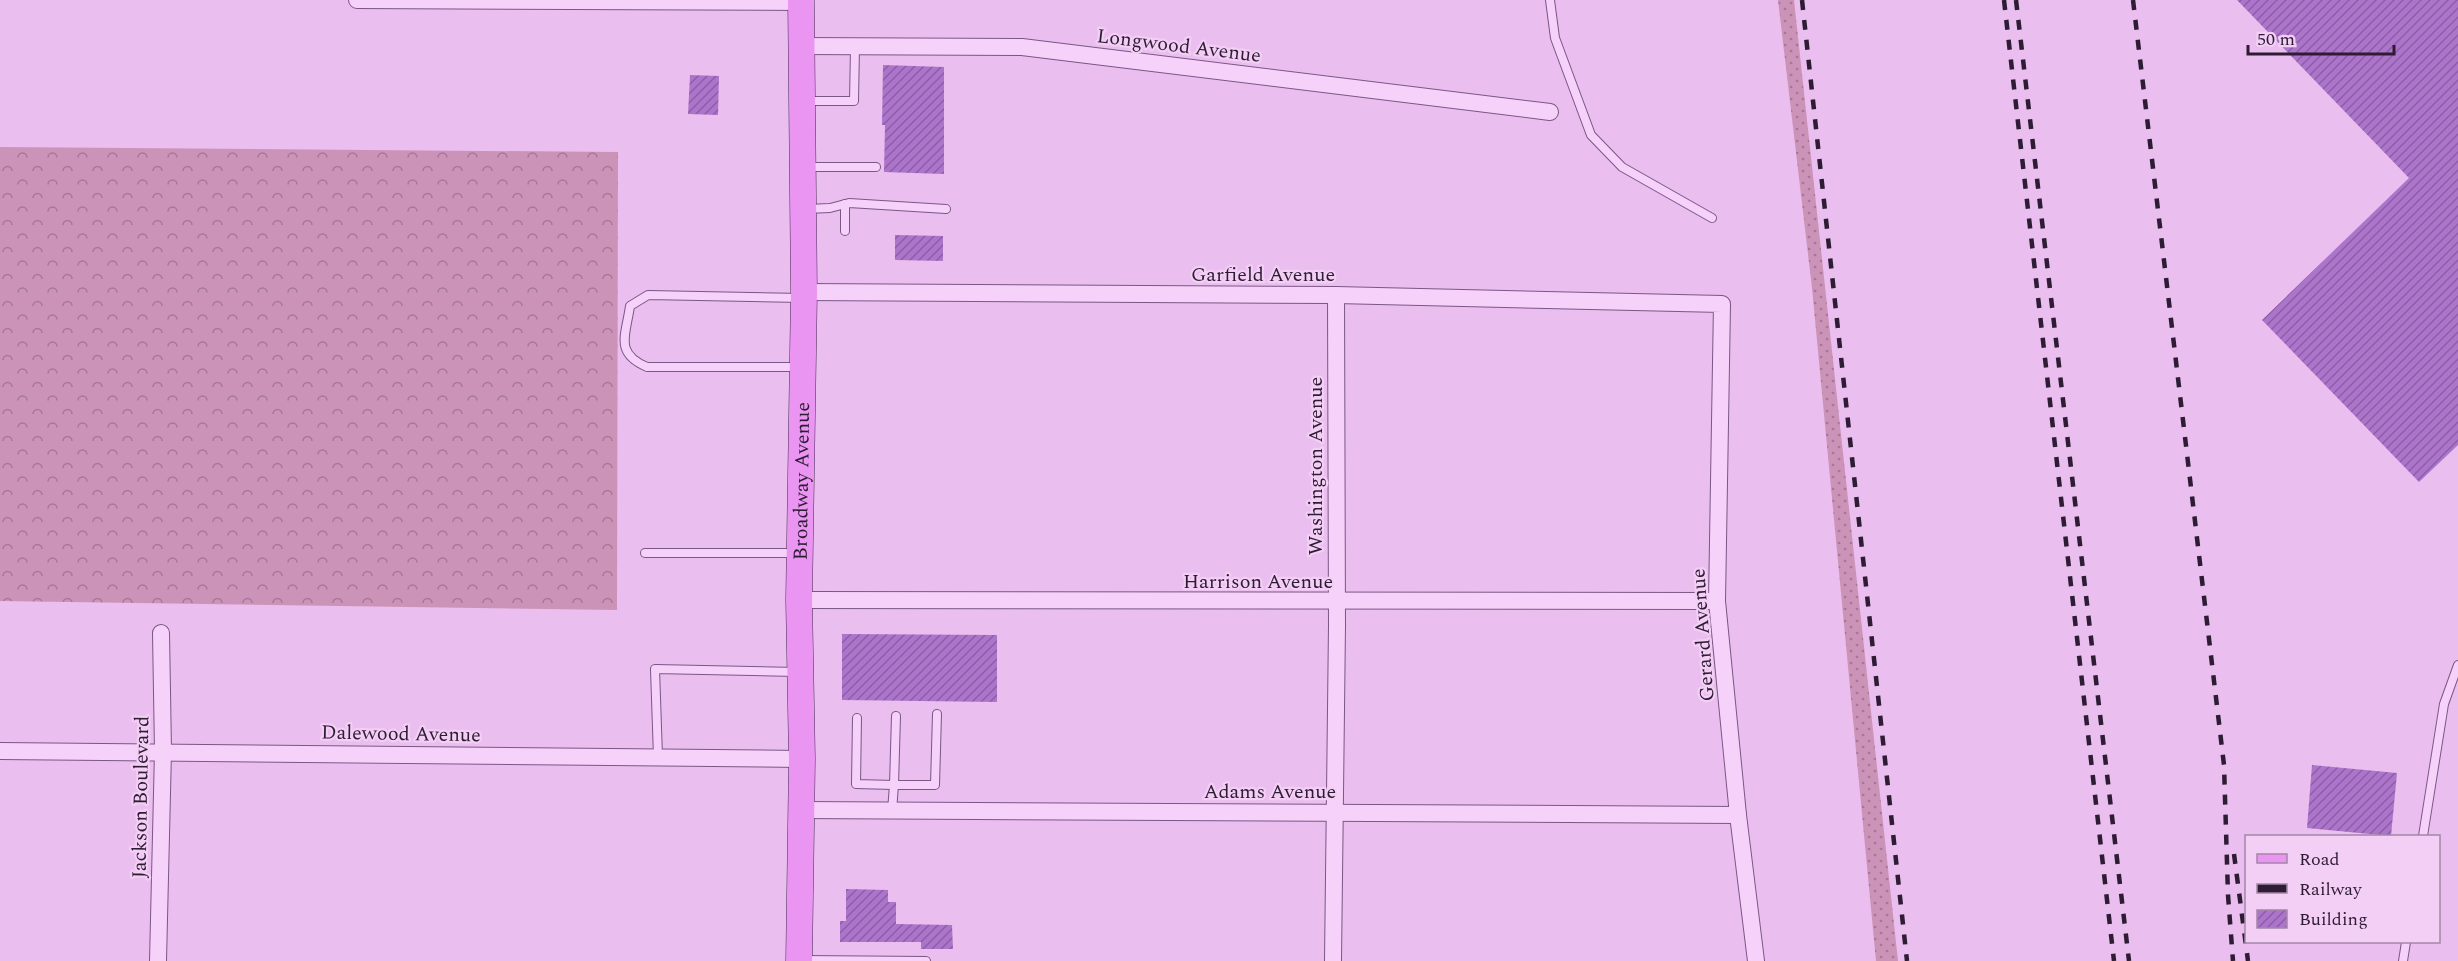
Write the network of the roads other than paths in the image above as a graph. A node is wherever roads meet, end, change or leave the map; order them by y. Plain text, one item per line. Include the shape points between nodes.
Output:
1 (357, 0) edge
2 (1550, 0) edge
3 (720, 1) edge
4 (801, 1) edge
5 (801, 46) junction
6 (855, 47) junction
7 (802, 101) junction
8 (1550, 112) dead end
9 (802, 166) junction
10 (876, 167) dead end
11 (844, 204) junction
12 (803, 209) junction
13 (946, 209) dead end
14 (1712, 218) dead end
15 (844, 231) dead end
16 (804, 295) junction
17 (1336, 295) junction
18 (1722, 304) joint
19 (803, 367) junction
20 (800, 552) junction
21 (645, 553) dead end
22 (799, 600) junction
23 (1717, 601) junction
24 (1336, 602) junction
25 (161, 633) dead end
26 (2458, 665) edge
27 (800, 672) junction
28 (937, 714) dead end
29 (896, 716) dead end
30 (857, 718) dead end
31 (0, 751) edge
32 (163, 751) junction
33 (658, 758) junction
34 (802, 759) junction
35 (894, 785) junction
36 (801, 810) junction
37 (892, 811) junction
38 (1334, 813) junction
39 (1738, 815) junction
40 (2423, 835) edge
41 (2406, 943) edge
42 (799, 960) edge
43 (158, 961) edge
44 (926, 961) edge
45 (1333, 961) edge
46 (1756, 961) edge
47 (2403, 961) edge

1 - 3 street
2 - 14 lane via 1556,38 1591,135 1622,166
3 - 4 street
4 - 5 main road, Broadway Avenue
5 - 6 street, Longwood Avenue
5 - 7 main road, Broadway Avenue
6 - 7 lane via 854,101
6 - 8 street, Longwood Avenue via 1022,47
7 - 9 main road, Broadway Avenue
9 - 10 lane
9 - 12 main road, Broadway Avenue
11 - 12 lane
11 - 13 lane
11 - 15 lane
12 - 16 main road, Broadway Avenue
16 - 17 street, Garfield Avenue
16 - 19 main road, Broadway Avenue
16 - 19 lane via 648,295 630,306 624,347 632,360 647,367
17 - 18 street, Garfield Avenue
17 - 24 street, Washington Avenue
18 - 23 street, Gerard Avenue
19 - 20 main road, Broadway Avenue
20 - 21 lane
20 - 22 main road, Broadway Avenue
22 - 24 street, Harrison Avenue
22 - 27 main road, Broadway Avenue
23 - 24 street, Harrison Avenue
23 - 39 street, Gerard Avenue
24 - 38 street, Washington Avenue
25 - 32 street, Jackson Boulevard
26 - 40 lane via 2444,704
27 - 33 lane via 655,669
27 - 34 main road, Broadway Avenue
28 - 35 lane via 935,785
29 - 35 lane
30 - 35 lane via 856,784
31 - 32 street, Dalewood Avenue
32 - 33 street, Dalewood Avenue
32 - 43 street, Jackson Boulevard
33 - 34 street, Dalewood Avenue
34 - 36 main road, Broadway Avenue
35 - 37 lane
36 - 37 street, Adams Avenue
36 - 42 main road, Broadway Avenue
37 - 38 street, Adams Avenue
38 - 39 street, Adams Avenue
38 - 45 street, Washington Avenue
39 - 46 street, Gerard Avenue
41 - 47 lane
42 - 44 lane

